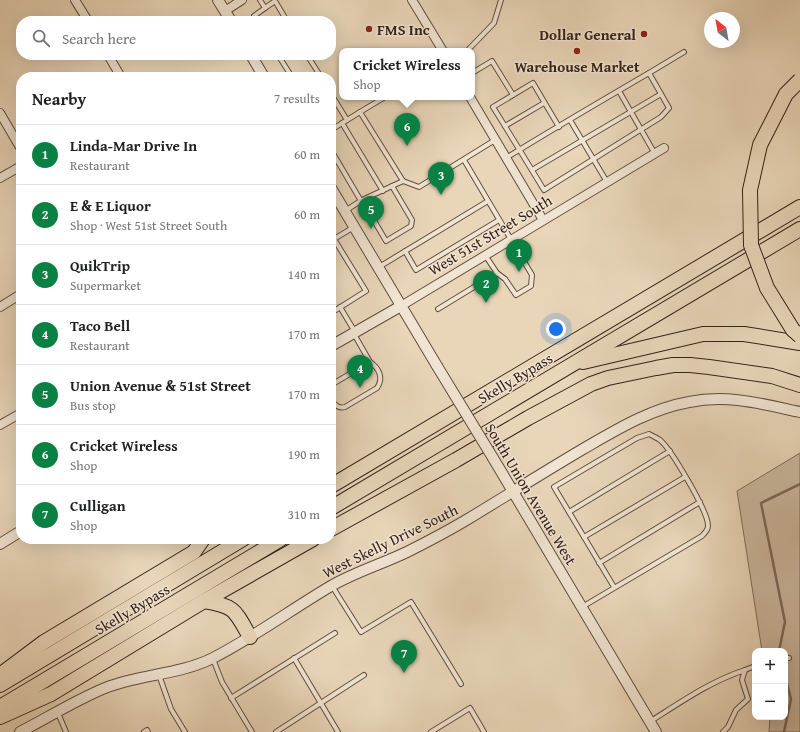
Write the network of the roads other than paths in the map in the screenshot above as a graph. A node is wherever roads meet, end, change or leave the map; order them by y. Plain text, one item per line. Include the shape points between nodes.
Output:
1 (75, 0) edge
2 (218, 0) edge
3 (242, 0) edge
4 (260, 0) edge
5 (412, 0) edge
6 (501, 0) edge
7 (276, 1) edge
8 (265, 8) junction
9 (225, 11) junction
10 (85, 16) edge
11 (228, 16) edge
12 (254, 16) edge
13 (284, 16) edge
14 (441, 48) edge
15 (470, 48) edge
16 (684, 52) dead end
17 (111, 60) edge
18 (254, 60) edge
19 (281, 60) edge
20 (310, 60) edge
21 (475, 71) edge
22 (118, 72) edge
23 (261, 72) edge
24 (289, 72) edge
25 (317, 72) edge
26 (649, 73) junction
27 (800, 80) edge
28 (619, 91) junction
29 (661, 94) junction
30 (513, 95) junction
31 (380, 100) edge
32 (472, 100) edge
33 (336, 102) edge
34 (544, 103) junction
35 (631, 111) junction
36 (360, 112) junction
37 (0, 113) edge
38 (347, 120) junction
39 (570, 120) junction
40 (342, 123) junction
41 (505, 126) junction
42 (559, 126) junction
43 (336, 127) edge
44 (641, 129) junction
45 (16, 140) edge
46 (496, 140) junction
47 (582, 140) junction
48 (664, 148) dead end
49 (520, 150) junction
50 (655, 154) junction
51 (336, 158) edge
52 (506, 158) junction
53 (464, 160) junction
54 (594, 160) junction
55 (16, 169) edge
56 (532, 170) junction
57 (0, 178) edge
58 (404, 180) junction
59 (606, 182) junction
60 (392, 186) junction
61 (382, 191) junction
62 (336, 197) edge
63 (361, 201) junction
64 (488, 202) junction
65 (800, 207) edge
66 (345, 211) junction
67 (500, 220) junction
68 (543, 220) junction
69 (354, 226) junction
70 (800, 229) edge
71 (336, 238) edge
72 (511, 240) junction
73 (336, 242) edge
74 (405, 251) junction
75 (485, 255) junction
76 (378, 268) junction
77 (497, 273) junction
78 (16, 297) edge
79 (401, 306) junction
80 (0, 307) edge
81 (340, 307) junction
82 (438, 309) dead end
83 (336, 310) edge
84 (354, 333) junction
85 (800, 336) edge
86 (336, 343) edge
87 (800, 344) edge
88 (370, 362) junction
89 (569, 366) junction
90 (336, 382) edge
91 (800, 385) edge
92 (336, 405) edge
93 (800, 412) edge
94 (16, 416) edge
95 (0, 425) edge
96 (670, 451) junction
97 (685, 477) junction
98 (336, 483) edge
99 (512, 491) junction
100 (700, 502) junction
101 (336, 505) edge
102 (569, 512) junction
103 (336, 526) edge
104 (16, 534) edge
105 (584, 537) junction
106 (0, 544) edge
107 (200, 544) edge
108 (235, 544) edge
109 (273, 544) edge
110 (304, 544) edge
111 (600, 563) junction
112 (332, 586) junction
113 (614, 587) junction
114 (204, 601) junction
115 (582, 607) junction
116 (335, 633) dead end
117 (250, 637) junction
118 (212, 658) junction
119 (294, 658) junction
120 (752, 667) edge
121 (745, 670) junction
122 (0, 675) edge
123 (159, 675) junction
124 (364, 675) dead end
125 (461, 684) dead end
126 (0, 685) edge
127 (231, 698) junction
128 (321, 703) junction
129 (0, 707) edge
130 (58, 712) junction
131 (0, 717) edge
132 (650, 722) junction
133 (20, 732) edge
134 (66, 732) edge
135 (144, 732) edge
136 (148, 732) edge
137 (185, 732) edge
138 (252, 732) edge
139 (276, 732) edge
140 (338, 732) edge
141 (431, 732) edge
142 (484, 732) edge
143 (656, 732) edge
144 (723, 732) edge

1 - 10 street
2 - 9 street
3 - 9 street
4 - 8 lane
5 - 14 street
6 - 15 lane via 494,23
7 - 8 lane
7 - 13 lane
8 - 12 lane
9 - 11 street
16 - 26 lane
17 - 22 street
18 - 23 street
19 - 24 lane
20 - 25 lane
21 - 30 lane via 492,61
26 - 28 lane
26 - 29 lane
27 - 85 highway, bridge via 786,94 760,145 750,190 751,245 767,288 793,330
28 - 35 lane
28 - 39 lane
29 - 35 lane
29 - 44 lane via 669,108 661,118
30 - 34 lane via 533,84
30 - 41 lane via 493,107
31 - 36 lane
32 - 46 street
33 - 38 lane
34 - 41 lane
34 - 42 lane
35 - 44 lane
35 - 47 lane
36 - 38 lane
36 - 58 lane
37 - 45 street
38 - 40 lane
39 - 42 lane
39 - 47 lane
40 - 43 lane
40 - 61 lane
41 - 49 lane
42 - 49 lane
44 - 50 lane
44 - 54 lane
46 - 52 street
46 - 53 lane
47 - 54 lane
47 - 56 lane
48 - 50 street, West 51st Street South
49 - 52 lane
49 - 56 lane
50 - 59 street, West 51st Street South
51 - 63 lane
52 - 68 street
53 - 58 lane via 419,187
53 - 64 lane
54 - 56 lane via 544,190
54 - 59 lane
55 - 57 street
58 - 60 lane
59 - 68 street, West 51st Street South
60 - 61 lane
60 - 63 lane via 412,220 411,226 386,241
61 - 63 lane
62 - 66 street, South Union Avenue West
63 - 66 lane
64 - 67 lane
64 - 74 lane
65 - 98 highway, Skelly Bypass
66 - 69 street, South Union Avenue West
67 - 72 lane
67 - 74 lane via 416,270
68 - 72 street, West 51st Street South
69 - 71 lane
69 - 76 street, South Union Avenue West
70 - 89 highway, Skelly Bypass
72 - 75 street, West 51st Street South
72 - 77 lane via 532,276 531,286 516,295 505,279
73 - 81 lane via 366,291
74 - 76 lane
75 - 77 lane
75 - 79 street, West 51st Street South
76 - 79 street, South Union Avenue West
77 - 82 lane
78 - 80 street
79 - 84 street, West 51st Street South
79 - 99 street, South Union Avenue West, bridge
81 - 83 lane
81 - 84 lane
84 - 86 street, West 51st Street South
84 - 88 lane
87 - 89 highway via 744,334 703,334
88 - 90 lane
88 - 92 lane via 380,374 378,388 345,407
89 - 101 highway, Skelly Bypass
91 - 103 highway via 772,376 673,365 608,378 590,384
93 - 99 street, West Skelly Drive South via 741,399 718,398 673,405 632,421
94 - 95 street
96 - 97 lane
96 - 102 lane
96 - 102 lane via 660,440 649,434 637,438 554,487
97 - 100 lane
97 - 105 lane
99 - 112 street, West Skelly Drive South via 413,549
99 - 115 street, South Union Avenue West
100 - 111 lane
100 - 113 lane via 709,524 702,536
102 - 105 lane
104 - 106 street
105 - 111 lane
107 - 122 highway via 194,552 44,642
108 - 126 highway, Skelly Bypass
109 - 129 highway, Skelly Bypass
110 - 114 highway
111 - 113 lane
112 - 117 street, West Skelly Drive South
112 - 125 lane via 361,632 411,602
113 - 115 lane
114 - 117 highway via 218,603 236,612
114 - 131 highway via 50,694
115 - 132 street, South Union Avenue West
116 - 119 lane
117 - 118 street, West Skelly Drive South
118 - 123 street, West Skelly Drive South
118 - 127 lane
119 - 127 lane
119 - 128 lane
120 - 121 lane
121 - 132 lane via 710,684
121 - 144 lane via 742,680 748,699 736,710
123 - 130 street, West Skelly Drive South via 105,688
123 - 137 lane via 171,709
124 - 128 lane
127 - 138 lane
128 - 139 lane
128 - 140 lane
130 - 133 street, West Skelly Drive South
130 - 134 lane
132 - 143 street, South Union Avenue West
135 - 136 lane
141 - 142 lane via 470,708

